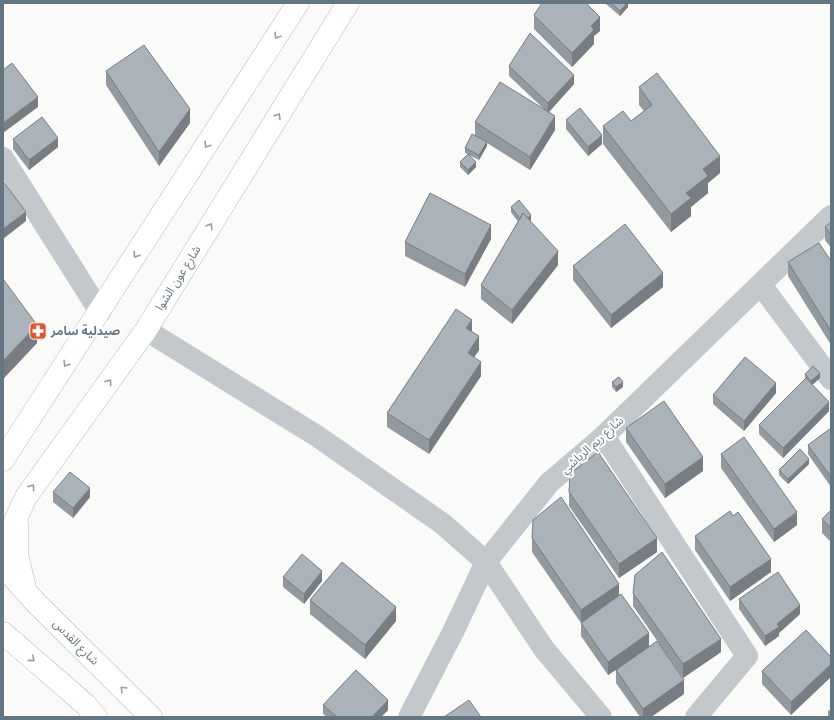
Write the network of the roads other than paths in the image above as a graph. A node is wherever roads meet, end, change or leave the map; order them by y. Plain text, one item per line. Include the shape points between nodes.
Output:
1 (298, 3) edge
2 (348, 3) edge
3 (3, 158) edge
4 (831, 216) edge
5 (761, 285) junction
6 (100, 312) junction
7 (146, 330) junction
8 (831, 379) edge
9 (604, 436) junction
10 (3, 460) edge
11 (18, 513) junction
12 (3, 547) edge
13 (486, 562) junction
14 (3, 566) edge
15 (27, 593) junction
16 (3, 633) edge
17 (96, 717) edge
18 (151, 717) edge
19 (409, 717) edge
20 (601, 717) edge
21 (696, 717) edge

1 -> 6 main road
7 -> 2 main road, شارع عون الشوا
3 - 6 street
4 - 5 street, شارع ريم الرياشي
5 - 8 street
5 - 9 street, شارع ريم الرياشي
6 -> 10 main road
11 -> 7 main road, شارع عون الشوا via 26,497
7 - 13 street via 317,436 443,524
9 - 13 street, شارع ريم الرياشي via 549,483
9 - 21 street via 747,656
11 - 12 main road, شارع عون الشوا
11 - 15 main road via 17,556
13 - 19 street, شارع ريم الرياشي
13 - 20 street via 544,649
14 - 15 main road, شارع القدس
18 -> 15 main road, شارع القدس
16 -> 17 main road via 86,705

